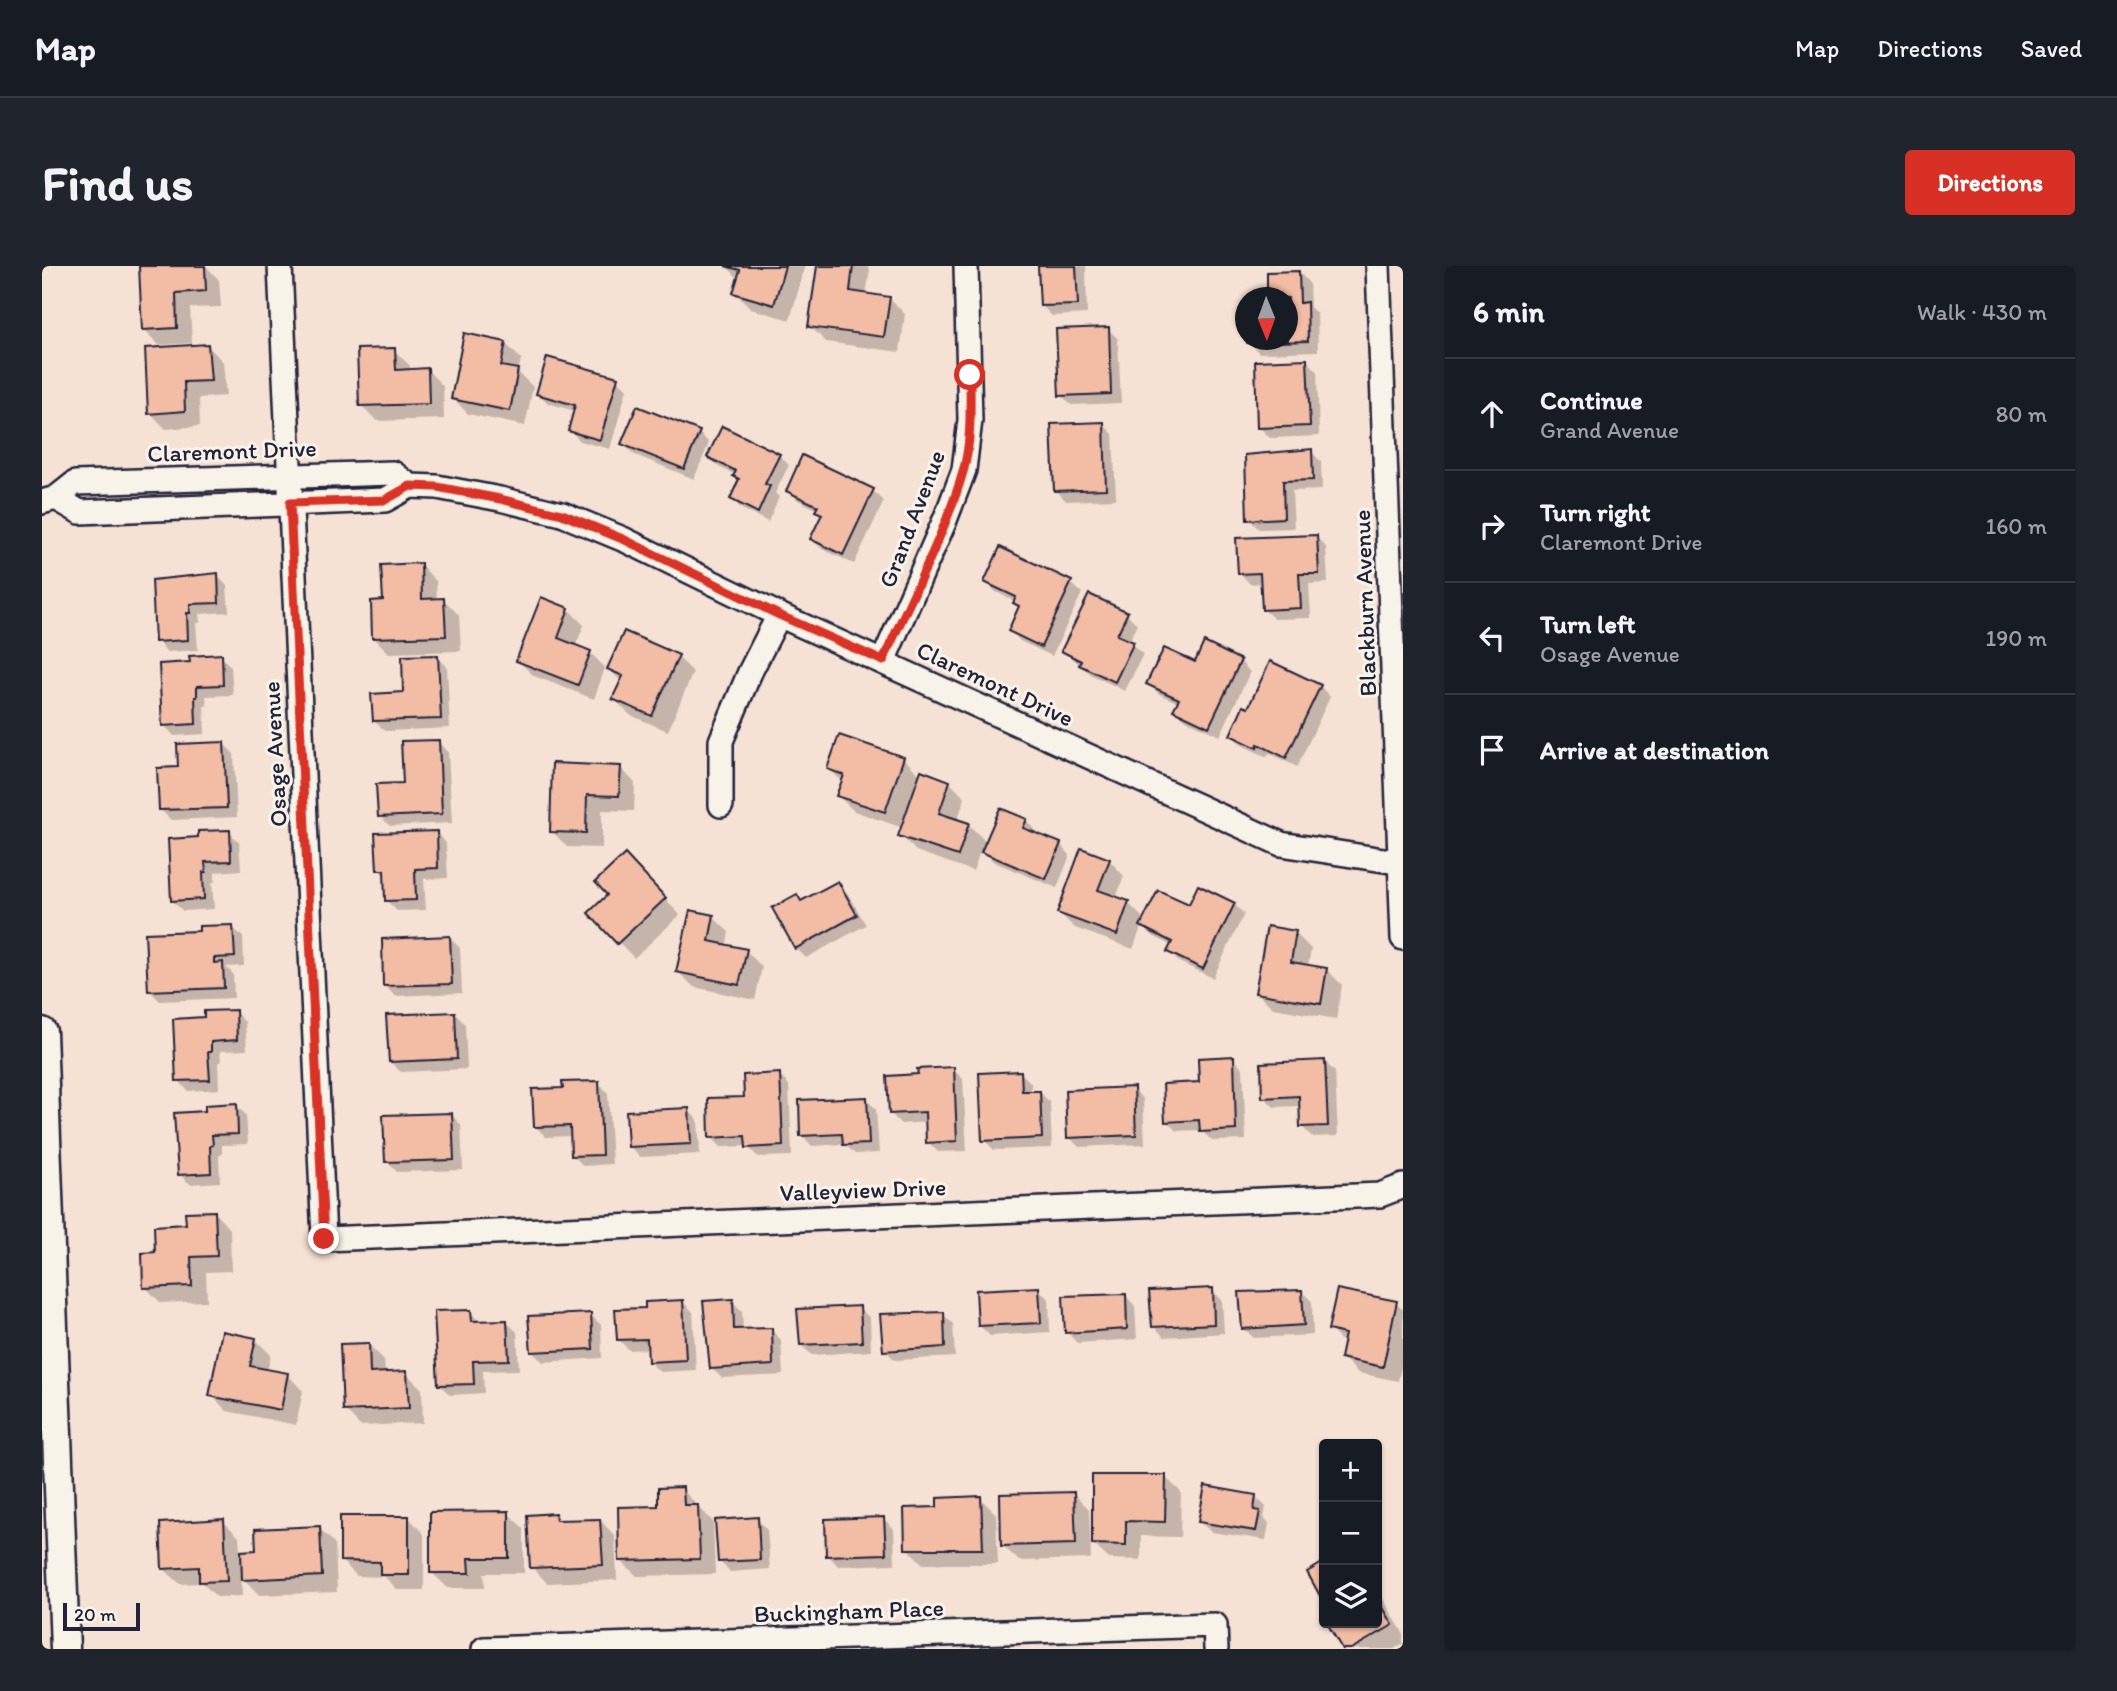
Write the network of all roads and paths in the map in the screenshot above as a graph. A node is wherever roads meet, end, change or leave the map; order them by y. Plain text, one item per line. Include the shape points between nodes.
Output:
1 (280, 266) edge
2 (966, 266) edge
3 (1378, 266) edge
4 (289, 475) junction
5 (410, 486) junction
6 (49, 500) edge
7 (290, 503) junction
8 (779, 615) junction
9 (883, 661) junction
10 (721, 804) dead end
11 (1402, 863) edge
12 (1403, 938) edge
13 (42, 1032) edge
14 (1403, 1186) edge
15 (324, 1239) joint
16 (65, 1649) edge
17 (484, 1649) edge
18 (1216, 1649) edge

1 - 4 street, Osage Avenue
2 - 9 street, Grand Avenue via 970,421 964,470
3 - 11 street, Blackburn Avenue
4 - 5 street, Claremont Drive via 393,473
4 - 6 street, Claremont Drive via 75,483
4 - 7 street, Osage Avenue
5 - 7 street, Claremont Drive via 385,500
5 - 8 street, Claremont Drive via 449,489 562,514
6 - 7 street, Claremont Drive via 80,512
7 - 15 street, Osage Avenue
8 - 9 street, Claremont Drive
8 - 10 street via 721,741
9 - 11 street, Claremont Drive via 1281,844
11 - 12 street, Blackburn Avenue
13 - 16 street
14 - 15 street, Valleyview Drive via 1366,1196
17 - 18 street, Buckingham Place via 1215,1625

